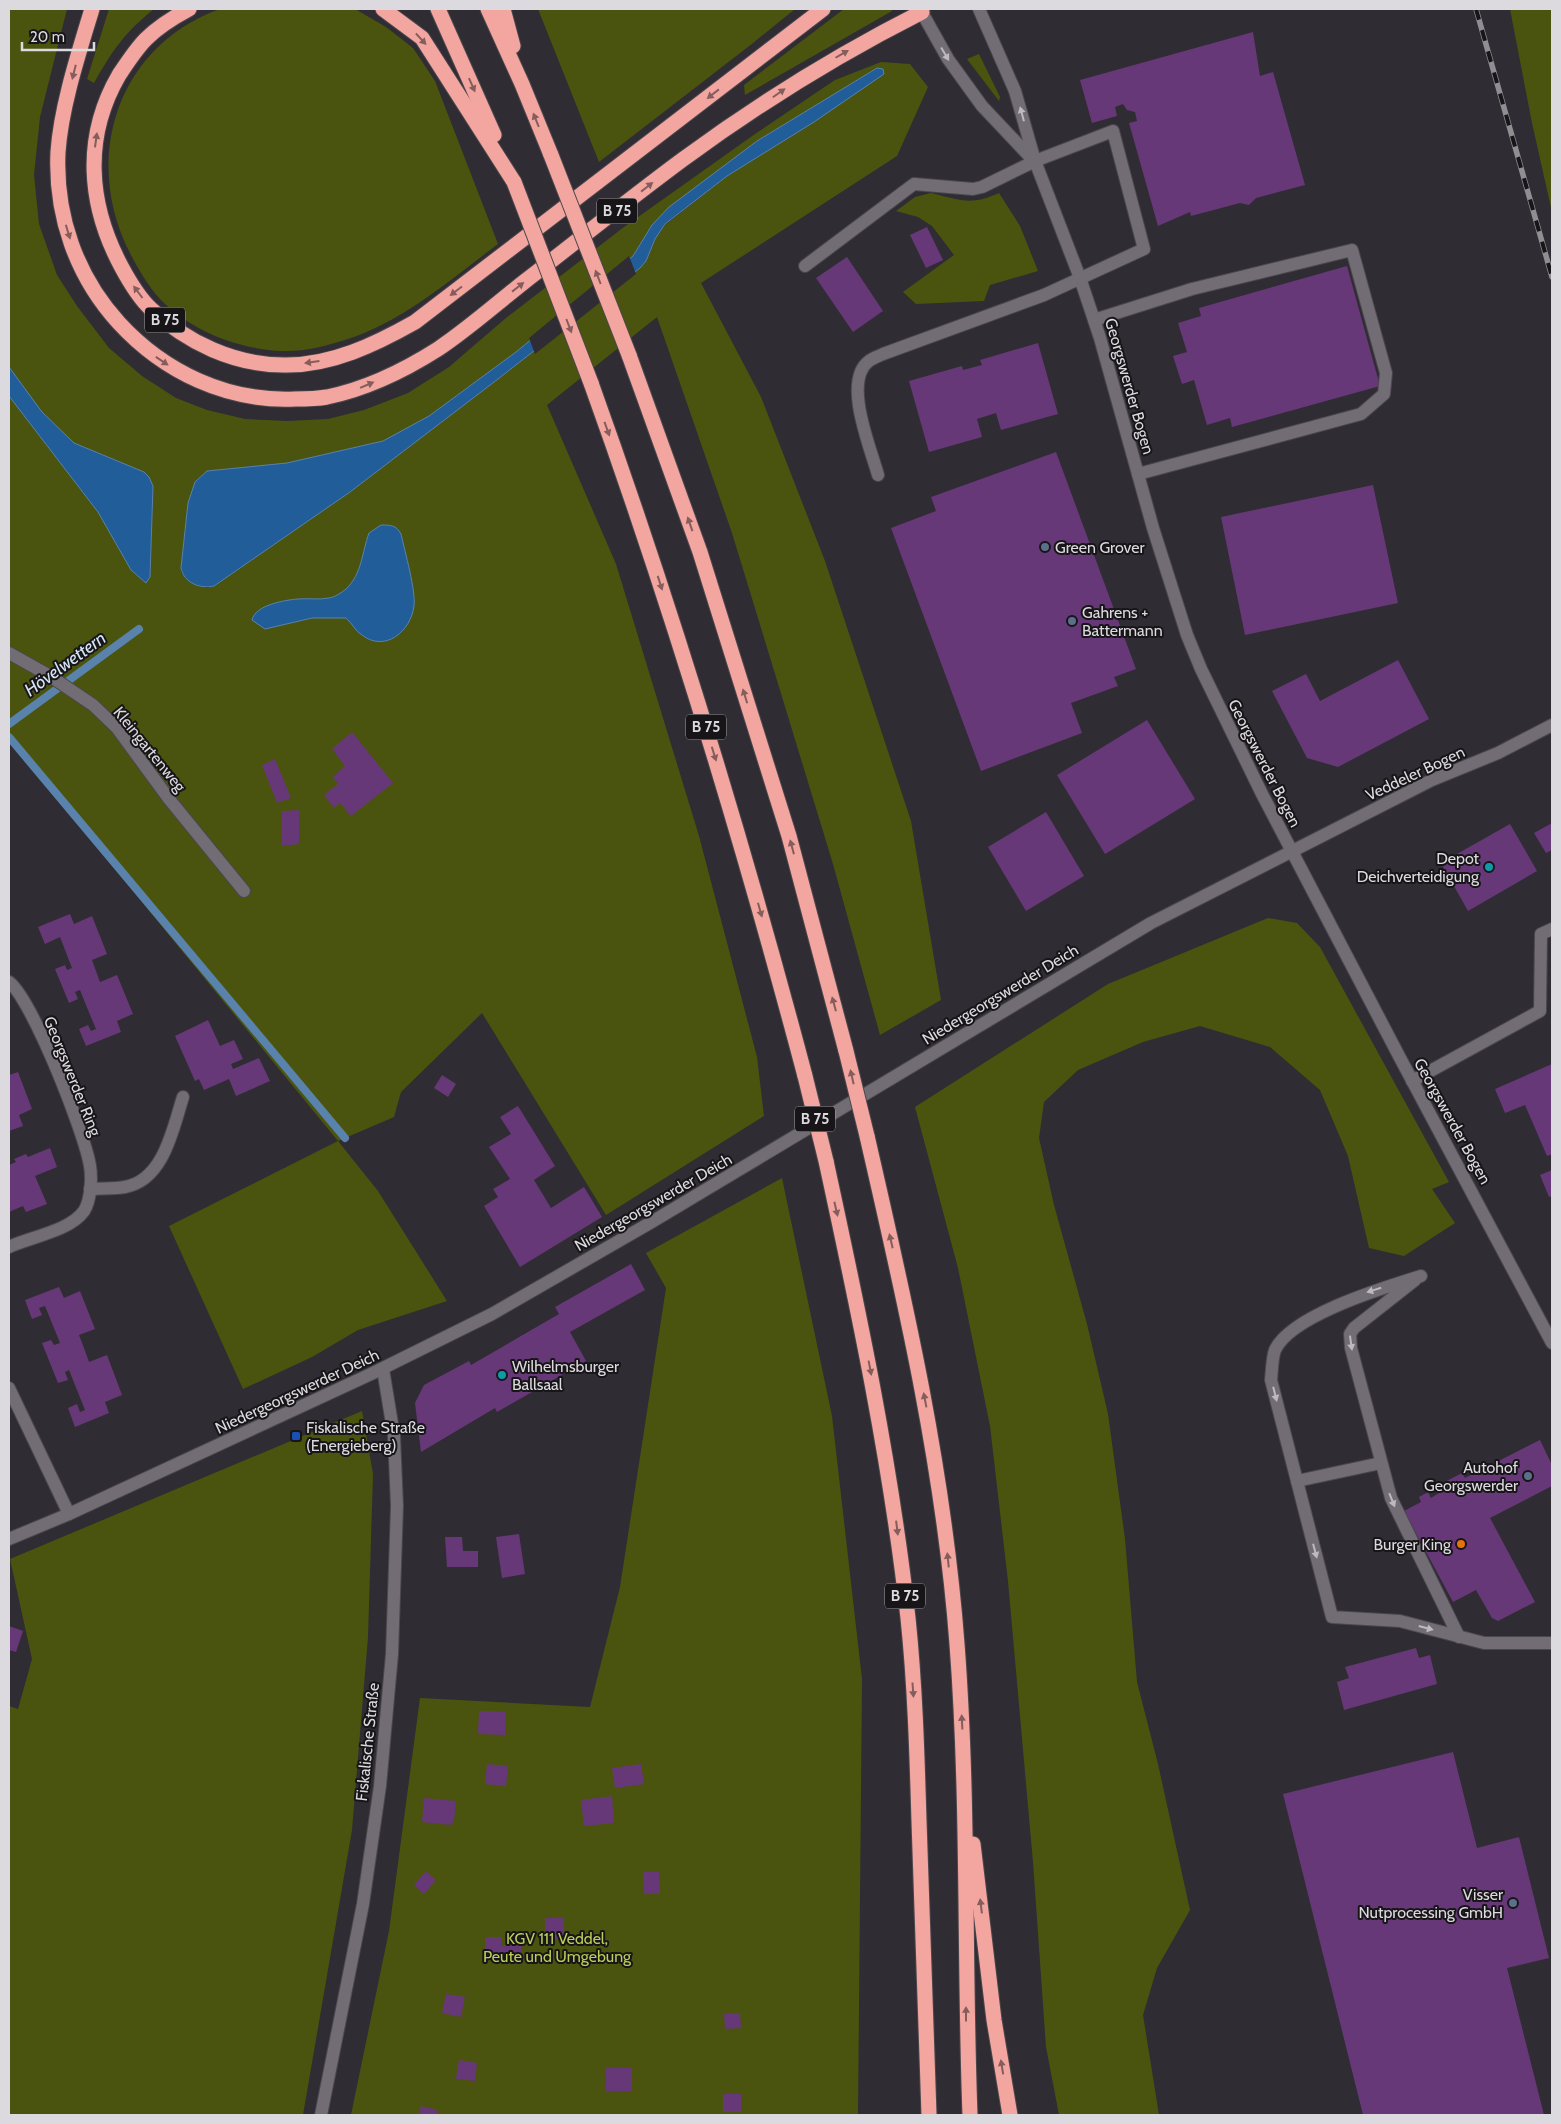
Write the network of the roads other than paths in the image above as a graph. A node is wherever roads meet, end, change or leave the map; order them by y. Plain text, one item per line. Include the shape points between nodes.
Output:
1 (92, 9) edge
2 (190, 9) edge
3 (383, 9) edge
4 (438, 9) edge
5 (488, 9) edge
6 (504, 9) edge
7 (823, 9) edge
8 (979, 9) edge
9 (921, 10) edge
10 (522, 84) junction
11 (1035, 162) junction
12 (514, 182) junction
13 (805, 266) dead end
14 (1080, 278) junction
15 (1094, 320) junction
16 (1138, 474) junction
17 (878, 475) dead end
18 (9, 653) edge
19 (1552, 725) edge
20 (1292, 852) junction
21 (244, 891) dead end
22 (1552, 929) edge
23 (9, 982) edge
24 (1412, 1081) junction
25 (183, 1097) dead end
26 (90, 1189) junction
27 (9, 1247) edge
28 (1551, 1338) edge
29 (383, 1369) junction
30 (9, 1388) edge
31 (1382, 1463) junction
32 (1297, 1481) junction
33 (70, 1514) junction
34 (9, 1539) edge
35 (1459, 1637) junction
36 (1552, 1643) edge
37 (965, 1771) junction
38 (927, 2037) junction
39 (321, 2115) edge
40 (920, 2115) edge
41 (929, 2115) edge
42 (970, 2115) edge
43 (1010, 2115) edge

1 -> 9 highway, B 75 via 64,112 58,150 58,186 67,229 81,270 102,304 130,335 156,357 214,388 247,397 285,400 324,398 358,389 387,377 438,348 682,160 800,79
7 -> 2 highway, B 75 via 415,322 351,353 285,365 226,355 173,327 150,308 128,280 101,219 94,183 94,153 99,121 110,90 146,39 169,20
3 -> 12 highway, B 75 via 422,38
4 -> 12 highway, B 75
5 - 10 highway, B 75
6 - 10 highway, B 75
11 -> 8 street, Georgswerder Bogen via 1015,91
9 -> 11 street, Georgswerder Bogen via 948,59 982,106
37 -> 10 highway, B 75, bridge via 956,1632 929,1418 846,1051 786,827 700,552 629,355
11 - 13 street via 973,189 914,184
11 - 14 street, Georgswerder Bogen
11 - 14 street via 1113,131 1144,249
12 -> 38 highway, B 75, bridge via 641,524 706,726 742,846 826,1162 879,1412 905,1592 915,1711
14 - 15 street, Georgswerder Bogen
14 - 17 street via 1044,295 868,361 858,381 857,398
15 - 16 street, Georgswerder Bogen
15 - 16 street via 1192,289 1352,250 1386,373 1384,394 1362,414
16 - 20 street, Georgswerder Bogen via 1187,635 1241,754
18 - 21 street, Kleingartenweg via 93,705 117,728
19 - 20 street, Veddeler Bogen via 1498,753 1432,780
20 - 24 street, Georgswerder Bogen
20 - 29 street, Niedergeorgswerder Deich via 1151,923 642,1228 492,1314
22 - 24 street via 1541,934 1540,1011
23 - 26 street, Georgswerder Ring via 27,1004 57,1072 86,1152
24 - 28 street, Georgswerder Bogen
25 - 26 street via 165,1156 148,1176 127,1187
26 - 27 street, Georgswerder Ring via 84,1210 69,1224
29 - 33 street, Niedergeorgswerder Deich
29 - 39 street, Fiskalische Straße via 394,1436 397,1506 392,1654 380,1786 363,1904
30 - 33 street
31 - 32 street
31 - 32 street via 1350,1334 1421,1276 1365,1293 1302,1324 1275,1350 1271,1380
31 -> 35 street via 1391,1498
32 -> 35 street via 1332,1617 1400,1620
33 - 34 street, Niedergeorgswerder Deich
35 - 36 street via 1484,1643
42 -> 37 highway, B 75 via 966,2027
43 -> 37 highway, B 75 via 994,2020
38 - 40 highway
38 - 41 highway

